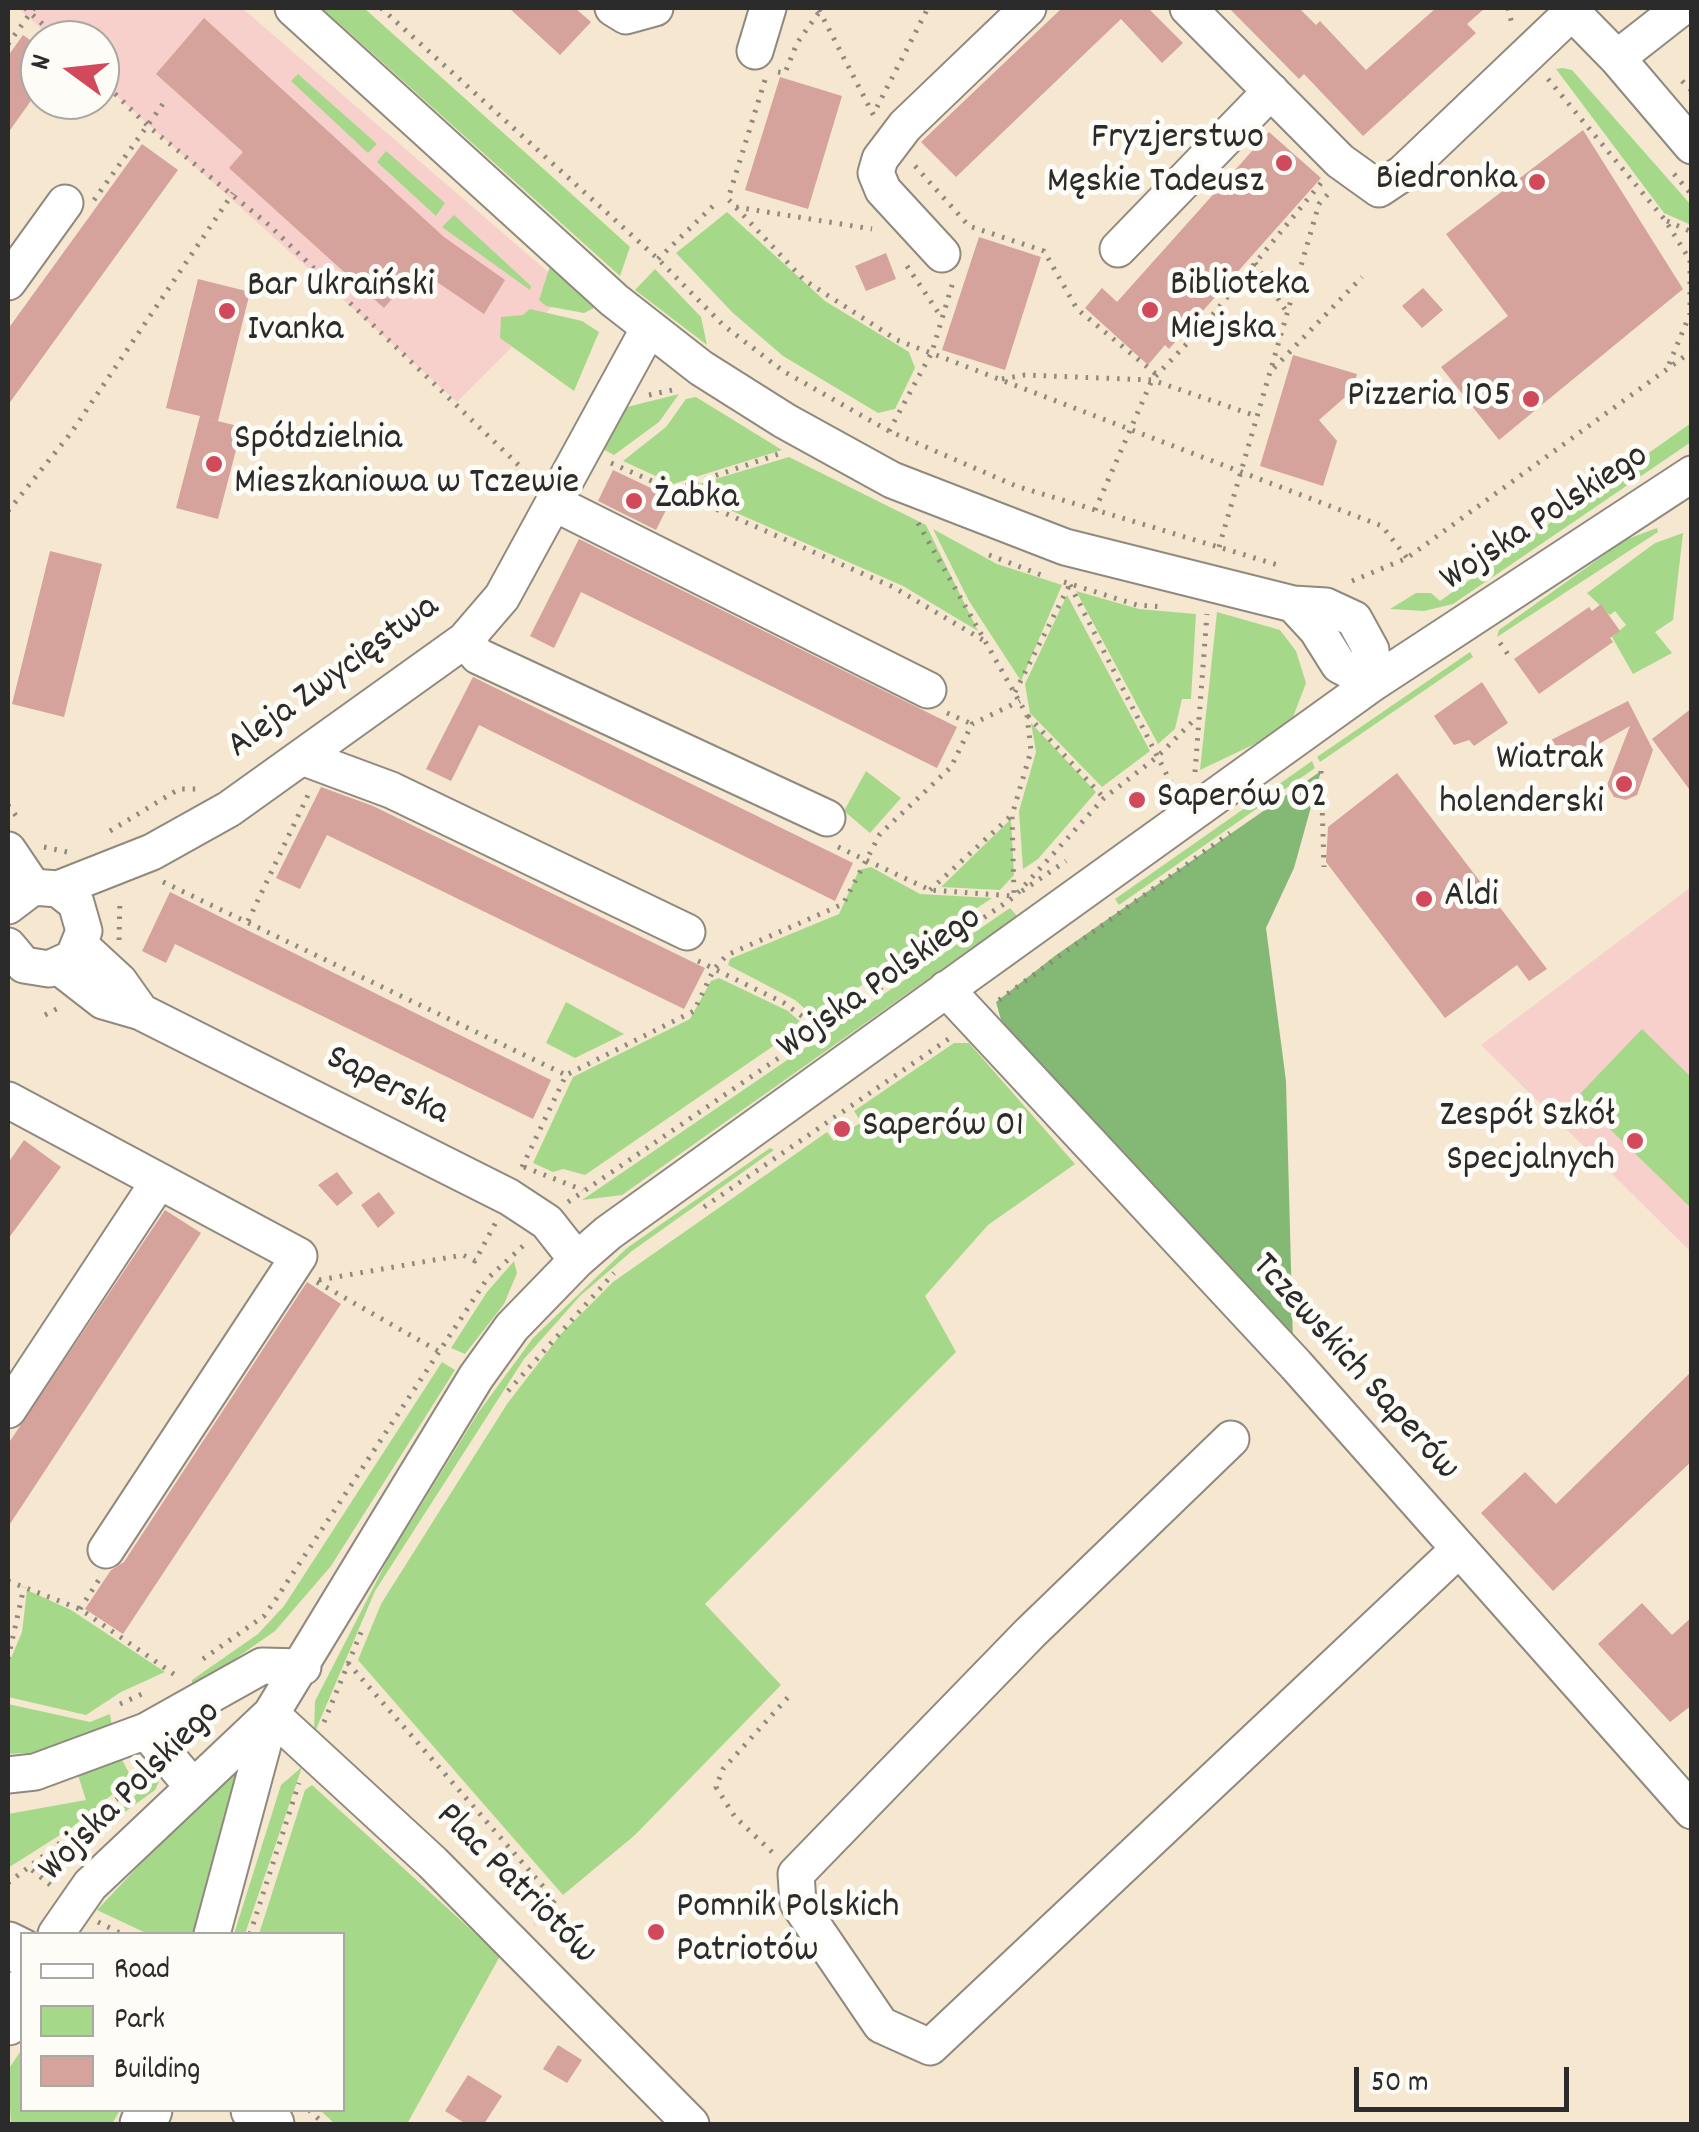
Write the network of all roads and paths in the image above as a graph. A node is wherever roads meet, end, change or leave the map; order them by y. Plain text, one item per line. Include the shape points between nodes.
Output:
1 (293, 8) edge
2 (381, 8) edge
3 (612, 8) edge
4 (655, 8) edge
5 (768, 8) edge
6 (820, 8) edge
7 (928, 8) edge
8 (1028, 8) edge
9 (1188, 8) edge
10 (1508, 8) edge
11 (1682, 8) edge
12 (30, 9) edge
13 (1570, 10) edge
14 (1633, 34) edge
15 (8, 44) edge
16 (755, 51) dead end
17 (1530, 54) junction
18 (1270, 92) junction
19 (120, 99) edge
20 (165, 101) dead end
21 (148, 126) junction
22 (882, 128) junction
23 (1680, 157) edge
24 (1339, 172) junction
25 (233, 193) junction
26 (1692, 195) edge
27 (79, 202) joint
28 (713, 206) dead end
29 (733, 207) junction
30 (1664, 220) junction
31 (1692, 232) edge
32 (879, 234) dead end
33 (1118, 249) dead end
34 (658, 258) junction
35 (901, 258) dead end
36 (950, 260) joint
37 (1255, 263) junction
38 (1362, 276) dead end
39 (8, 282) edge
40 (1288, 314) junction
41 (942, 318) junction
42 (649, 328) junction
43 (932, 352) junction
44 (1692, 352) edge
45 (1667, 370) junction
46 (1270, 372) junction
47 (1154, 378) junction
48 (1000, 380) junction
49 (1256, 416) junction
50 (890, 431) junction
51 (1130, 431) junction
52 (786, 452) dead end
53 (611, 463) dead end
54 (1240, 470) junction
55 (1692, 474) edge
56 (543, 490) junction
57 (673, 490) junction
58 (1095, 510) junction
59 (8, 511) edge
60 (914, 516) dead end
61 (1223, 548) junction
62 (1406, 558) junction
63 (1280, 565) dead end
64 (1350, 582) dead end
65 (1216, 585) junction
66 (465, 640) junction
67 (986, 642) junction
68 (1500, 643) dead end
69 (1512, 660) dead end
70 (1373, 683) junction
71 (928, 690) dead end
72 (1016, 692) junction
73 (1020, 701) junction
74 (1027, 714) junction
75 (1196, 718) junction
76 (1157, 756) junction
77 (1321, 771) dead end
78 (307, 772) junction
79 (1174, 787) junction
80 (1104, 798) junction
81 (1158, 798) dead end
82 (8, 805) edge
83 (1012, 815) junction
84 (827, 818) dead end
85 (1230, 833) dead end
86 (24, 841) edge
87 (1078, 853) dead end
88 (1324, 867) dead end
89 (156, 868) junction
90 (118, 890) junction
91 (930, 890) dead end
92 (1014, 896) junction
93 (23, 898) edge
94 (248, 921) junction
95 (74, 943) junction
96 (692, 946) joint
97 (118, 948) dead end
98 (10, 955) edge
99 (714, 969) junction
100 (946, 989) junction
101 (996, 1002) dead end
102 (818, 1028) junction
103 (955, 1034) dead end
104 (566, 1075) junction
105 (12, 1110) edge
106 (506, 1158) dead end
107 (522, 1166) junction
108 (159, 1182) junction
109 (583, 1190) junction
110 (699, 1210) dead end
111 (547, 1222) junction
112 (492, 1229) dead end
113 (577, 1260) junction
114 (620, 1267) dead end
115 (316, 1281) dead end
116 (504, 1396) dead end
117 (8, 1410) edge
118 (1231, 1440) dead end
119 (106, 1550) dead end
120 (1458, 1550) junction
121 (8, 1581) edge
122 (24, 1587) junction
123 (367, 1618) dead end
124 (8, 1659) edge
125 (348, 1663) junction
126 (303, 1667) junction
127 (790, 1694) dead end
128 (272, 1714) junction
129 (146, 1731) junction
130 (311, 1749) junction
131 (8, 1776) edge
132 (133, 1780) dead end
133 (193, 1788) junction
134 (1692, 1811) edge
135 (796, 1874) junction
136 (8, 1883) edge
137 (57, 1932) edge
138 (213, 1932) edge
139 (251, 1932) edge
140 (516, 1947) junction
141 (20, 1996) edge
142 (8, 2022) edge
143 (691, 2124) edge

1 - 42 street
2 - 34 path
3 - 4 street via 626,16
5 - 16 street
6 - 22 path
6 - 29 path via 786,74 768,70 728,199
7 - 22 path
8 - 22 street
9 - 18 street
10 - 17 path
11 - 14 street
12 - 15 path
13 - 14 street
13 - 17 street
14 - 23 street
17 - 24 street via 1379,189
17 - 30 path
18 - 24 street
18 - 33 street
19 - 21 path
20 - 21 path
21 - 25 path
21 - 27 path
22 - 36 street via 876,173 883,190
22 - 47 path via 969,226 1044,251 1077,309
23 - 26 path
24 - 37 path
24 - 40 path via 1319,204
25 - 56 path
25 - 59 path via 70,433
27 - 39 street
28 - 34 path
29 - 32 path via 868,226
29 - 43 path via 804,280 897,340
30 - 31 path
30 - 45 path via 1690,260 1690,314
34 - 50 path via 782,371
35 - 41 path
36 - 41 path
37 - 40 path
37 - 47 path
38 - 46 path
40 - 46 path
41 - 43 path
42 - 56 street, Aleja Zwycięstwa
42 - 65 street via 785,421 892,480 1065,547
43 - 48 path
43 - 50 path
44 - 45 path
45 - 62 path
46 - 49 path
47 - 48 path
47 - 49 path
47 - 51 path
48 - 51 path
49 - 54 path
50 - 58 path via 1016,486
51 - 54 path
51 - 58 path
52 - 57 path
53 - 57 path
54 - 61 path
54 - 62 path via 1382,526
55 - 70 street, Wojska Polskiego
56 - 66 street, Aleja Zwycięstwa via 502,597
56 - 71 street
57 - 67 path via 893,588
58 - 61 path
60 - 67 path
61 - 63 path
61 - 65 path
62 - 64 path
65 - 70 street via 1326,606 1354,619 1371,650
65 - 75 path
66 - 78 street, Aleja Zwycięstwa
66 - 84 street via 478,656
67 - 72 path
68 - 69 path
70 - 100 street, Wojska Polskiego
72 - 73 path
72 - 76 path via 1070,584
73 - 74 path
73 - 99 path via 972,724 951,767 880,834 843,904 727,954
74 - 80 path
74 - 83 path via 1031,750
75 - 76 path
75 - 79 path via 1196,771
76 - 79 path
76 - 80 path
77 - 88 path
78 - 89 street, Aleja Zwycięstwa via 229,809
78 - 94 path
78 - 96 street via 391,790
79 - 81 path
80 - 92 path
82 - 86 path
83 - 91 path
83 - 92 path
85 - 101 path
86 - 90 path via 84,852
86 - 93 street, Saperska
87 - 92 path
89 - 90 street, Aleja Zwycięstwa
89 - 94 path via 167,882
90 - 93 street, Aleja Zwycięstwa
90 - 95 street, Aleja Zwycięstwa
90 - 97 path
92 - 102 path
93 - 95 street, Saperska via 69,895
94 - 104 path
95 - 98 street via 37,969
95 - 111 street, Saperska via 119,981 141,1012
96 - 99 path
99 - 102 path
99 - 104 path via 694,1012
100 - 113 street, Wojska Polskiego
100 - 120 street, Tczewskich Saperów via 1296,1364
102 - 109 path
103 - 110 path
104 - 107 path
105 - 108 street
106 - 107 path
107 - 109 path
108 - 117 street
108 - 119 street via 299,1256
109 - 111 path
111 - 113 street, Saperska
111 - 122 path via 487,1279 264,1616 178,1678 80,1609
112 - 115 path via 475,1260 464,1255
113 - 126 street, Wojska Polskiego via 512,1327 476,1377
114 - 116 path
118 - 135 street via 1030,1633
120 - 134 street, Tczewskich Saperów
120 - 135 street via 930,2047 881,2025 798,1904
121 - 122 path
122 - 124 path
123 - 125 path
125 - 130 path
125 - 140 path via 555,1900
126 - 128 street, Wojska Polskiego
126 - 129 street via 262,1666
127 - 135 path via 723,1769 716,1788 735,1818
128 - 130 street, Plac Patriotów
128 - 133 street, Wojska Polskiego
128 - 138 street, Wojska Polskiego
129 - 131 street
129 - 133 street
130 - 139 path
130 - 140 street, Plac Patriotów
132 - 136 path
133 - 137 street, Wojska Polskiego via 90,1885
140 - 143 street, Plac Patriotów
141 - 142 main road

